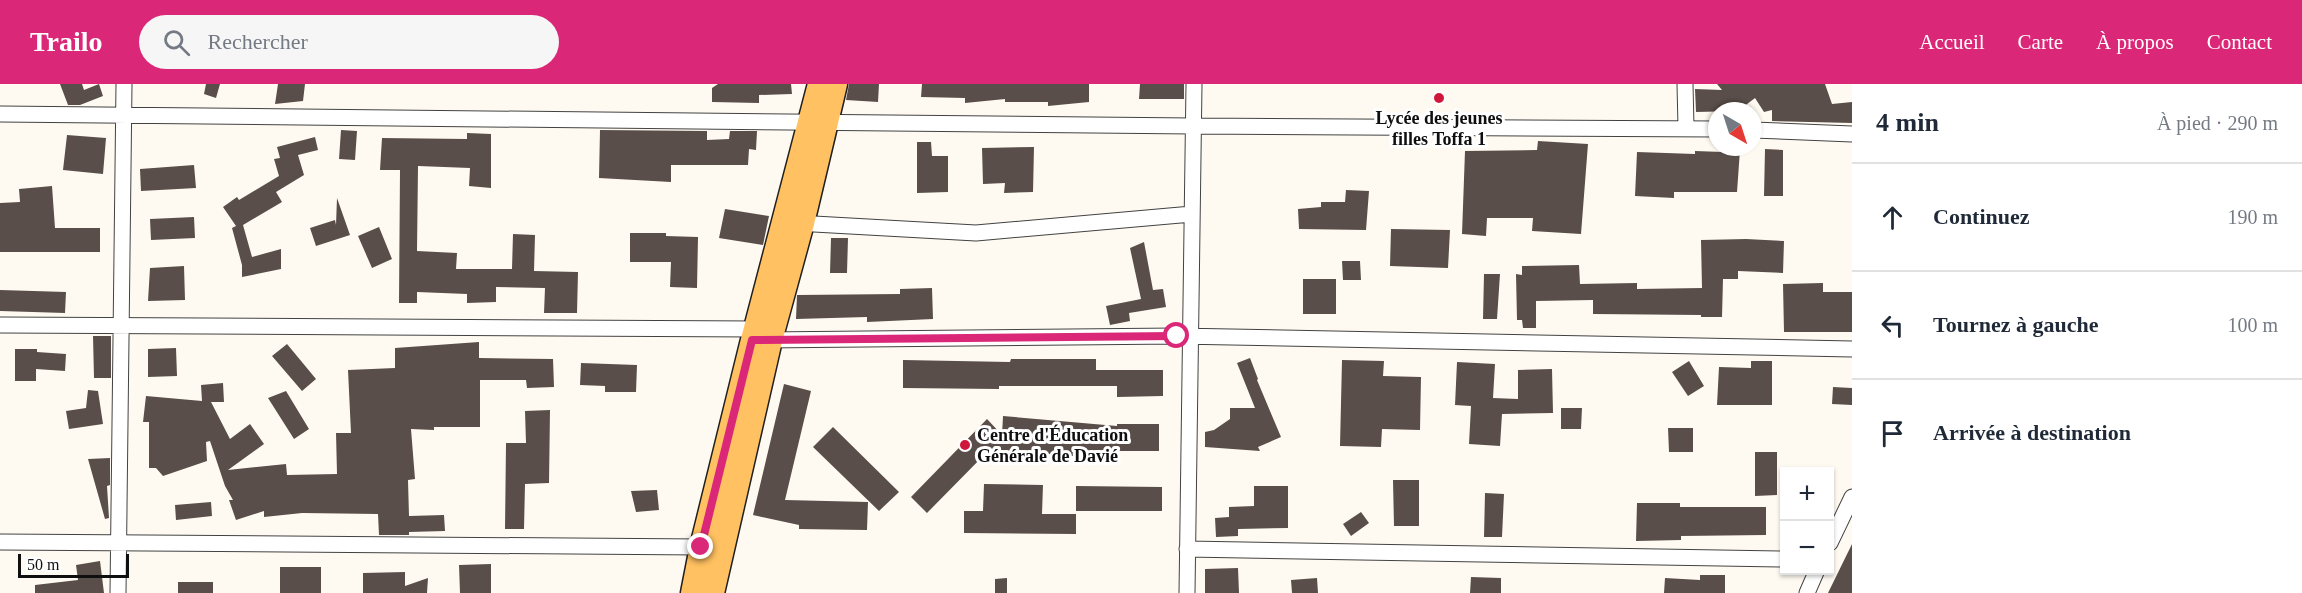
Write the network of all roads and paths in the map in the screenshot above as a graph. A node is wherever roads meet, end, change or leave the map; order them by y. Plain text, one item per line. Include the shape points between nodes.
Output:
1 (124, 84) edge
2 (819, 84) edge
3 (836, 84) edge
4 (1194, 84) edge
5 (1685, 84) edge
6 (0, 114) edge
7 (124, 114) junction
8 (817, 122) junction
9 (1193, 126) junction
10 (1686, 127) junction
11 (1708, 128) edge
12 (1762, 130) edge
13 (1852, 134) edge
14 (1192, 214) junction
15 (794, 223) junction
16 (0, 325) edge
17 (121, 326) junction
18 (760, 336) junction
19 (1190, 338) junction
20 (1852, 349) edge
21 (1852, 497) edge
22 (1834, 535) edge
23 (0, 542) edge
24 (119, 543) junction
25 (701, 547) junction
26 (1187, 549) junction
27 (1780, 559) edge
28 (1815, 575) edge
29 (118, 593) edge
30 (692, 593) edge
31 (713, 593) edge
32 (1187, 593) edge
33 (1807, 593) edge

1 - 7 street
2 - 8 main road
3 - 8 main road
4 - 9 street
5 - 10 street
6 - 7 street
7 - 8 street
7 - 17 street
8 - 9 street
8 - 15 main road
9 - 10 street
9 - 14 street
10 - 11 street
12 - 13 street
14 - 15 street via 976,233
14 - 19 street
15 - 18 main road
16 - 17 street
17 - 18 street
17 - 24 street
18 - 19 street
18 - 25 main road
18 - 31 main road
19 - 20 street
19 - 26 street
21 - 22 street
23 - 24 street
24 - 25 street
24 - 29 street
25 - 30 main road
26 - 27 street
26 - 32 street
28 - 33 street

